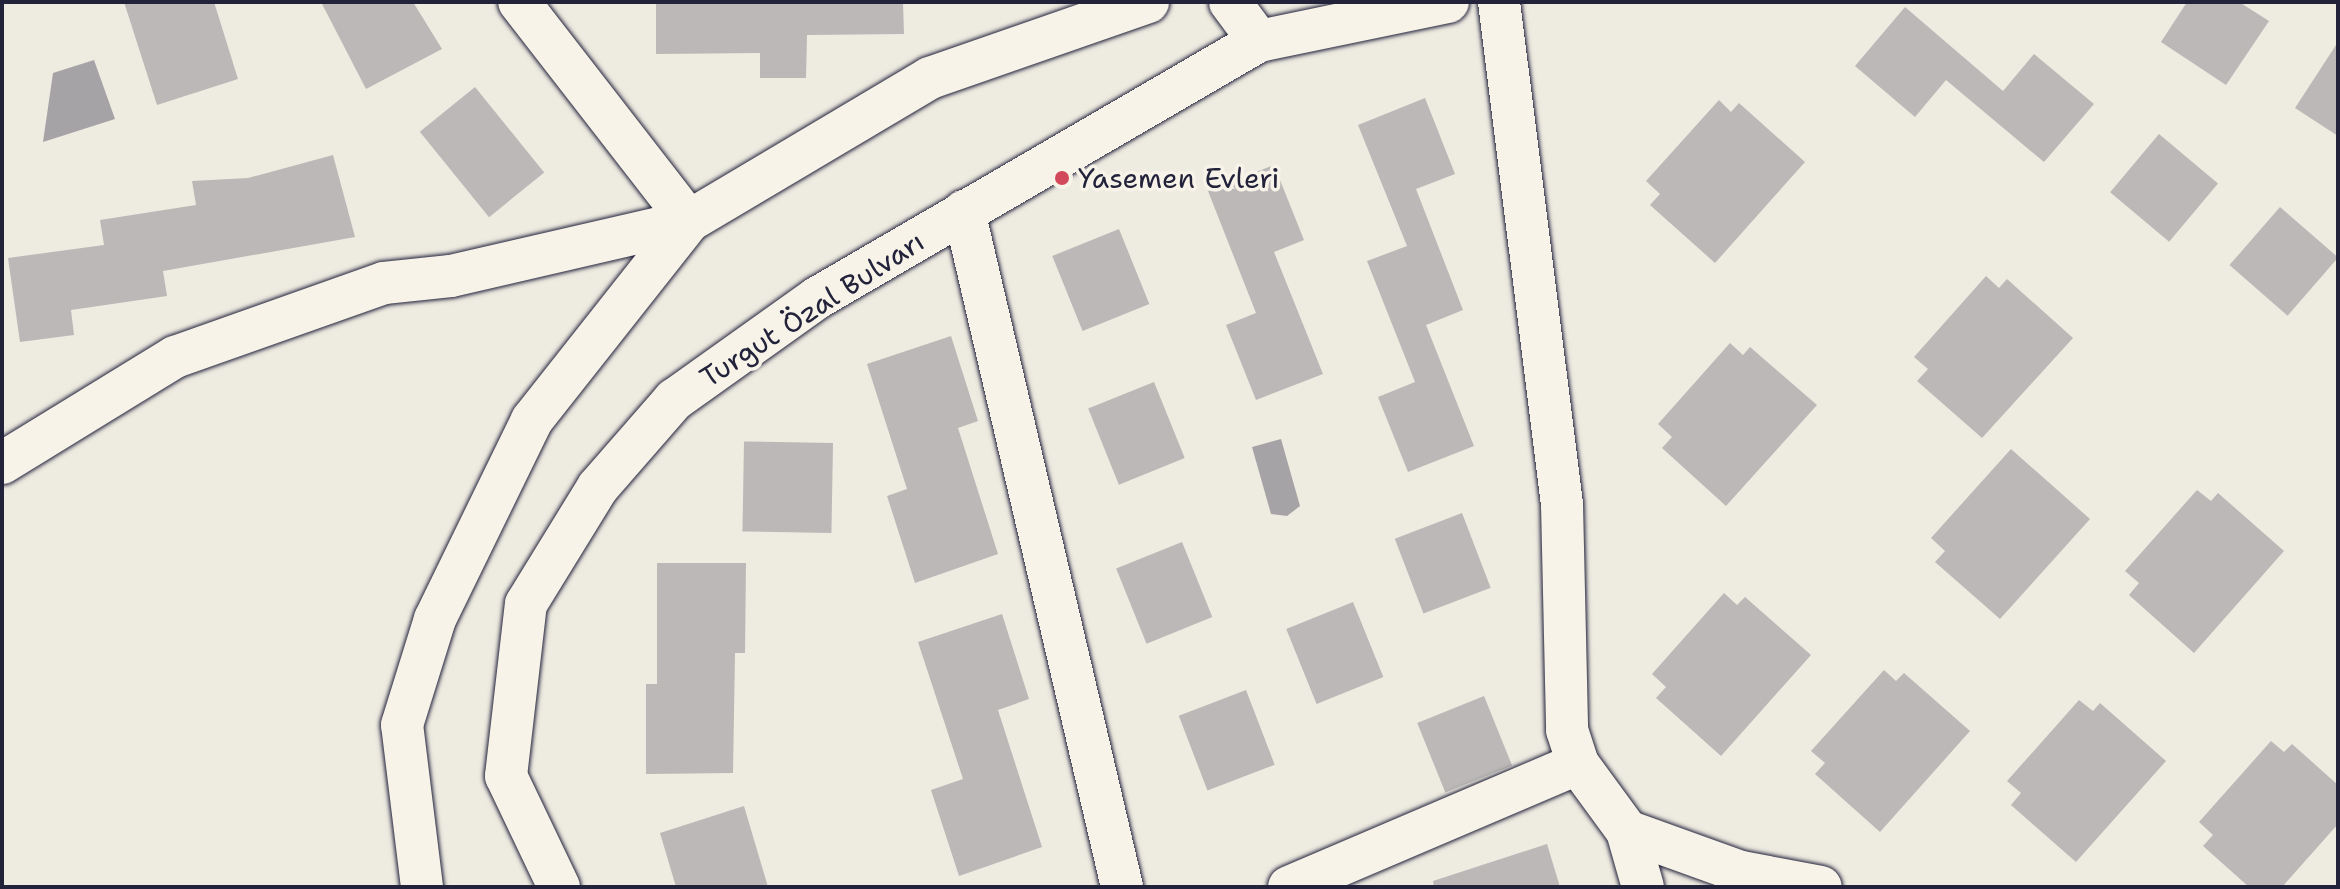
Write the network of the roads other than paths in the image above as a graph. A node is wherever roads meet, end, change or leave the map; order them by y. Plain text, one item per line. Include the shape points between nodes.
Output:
1 (519, 2) edge
2 (1148, 2) edge
3 (1230, 2) edge
4 (1448, 2) edge
5 (1499, 2) edge
6 (1259, 41) junction
7 (964, 211) junction
8 (689, 221) junction
9 (2, 463) edge
10 (1578, 764) junction
11 (1627, 831) junction
12 (422, 887) edge
13 (559, 887) edge
14 (1122, 887) edge
15 (1289, 887) edge
16 (1643, 887) edge
17 (1821, 887) edge

1 - 8 street
2 - 8 street via 930,78
3 - 6 street
4 - 6 street, Turgut Özal Bulvarı
5 - 10 street via 1562,504 1567,730
6 - 7 street, Turgut Özal Bulvarı
7 - 13 street, Turgut Özal Bulvarı via 817,298 674,400 598,487 526,604 506,776
7 - 14 street
8 - 9 street via 339,299 175,357
8 - 12 street via 532,420 435,619 402,725
10 - 11 street
10 - 15 street
11 - 16 street
11 - 17 street via 1741,872

